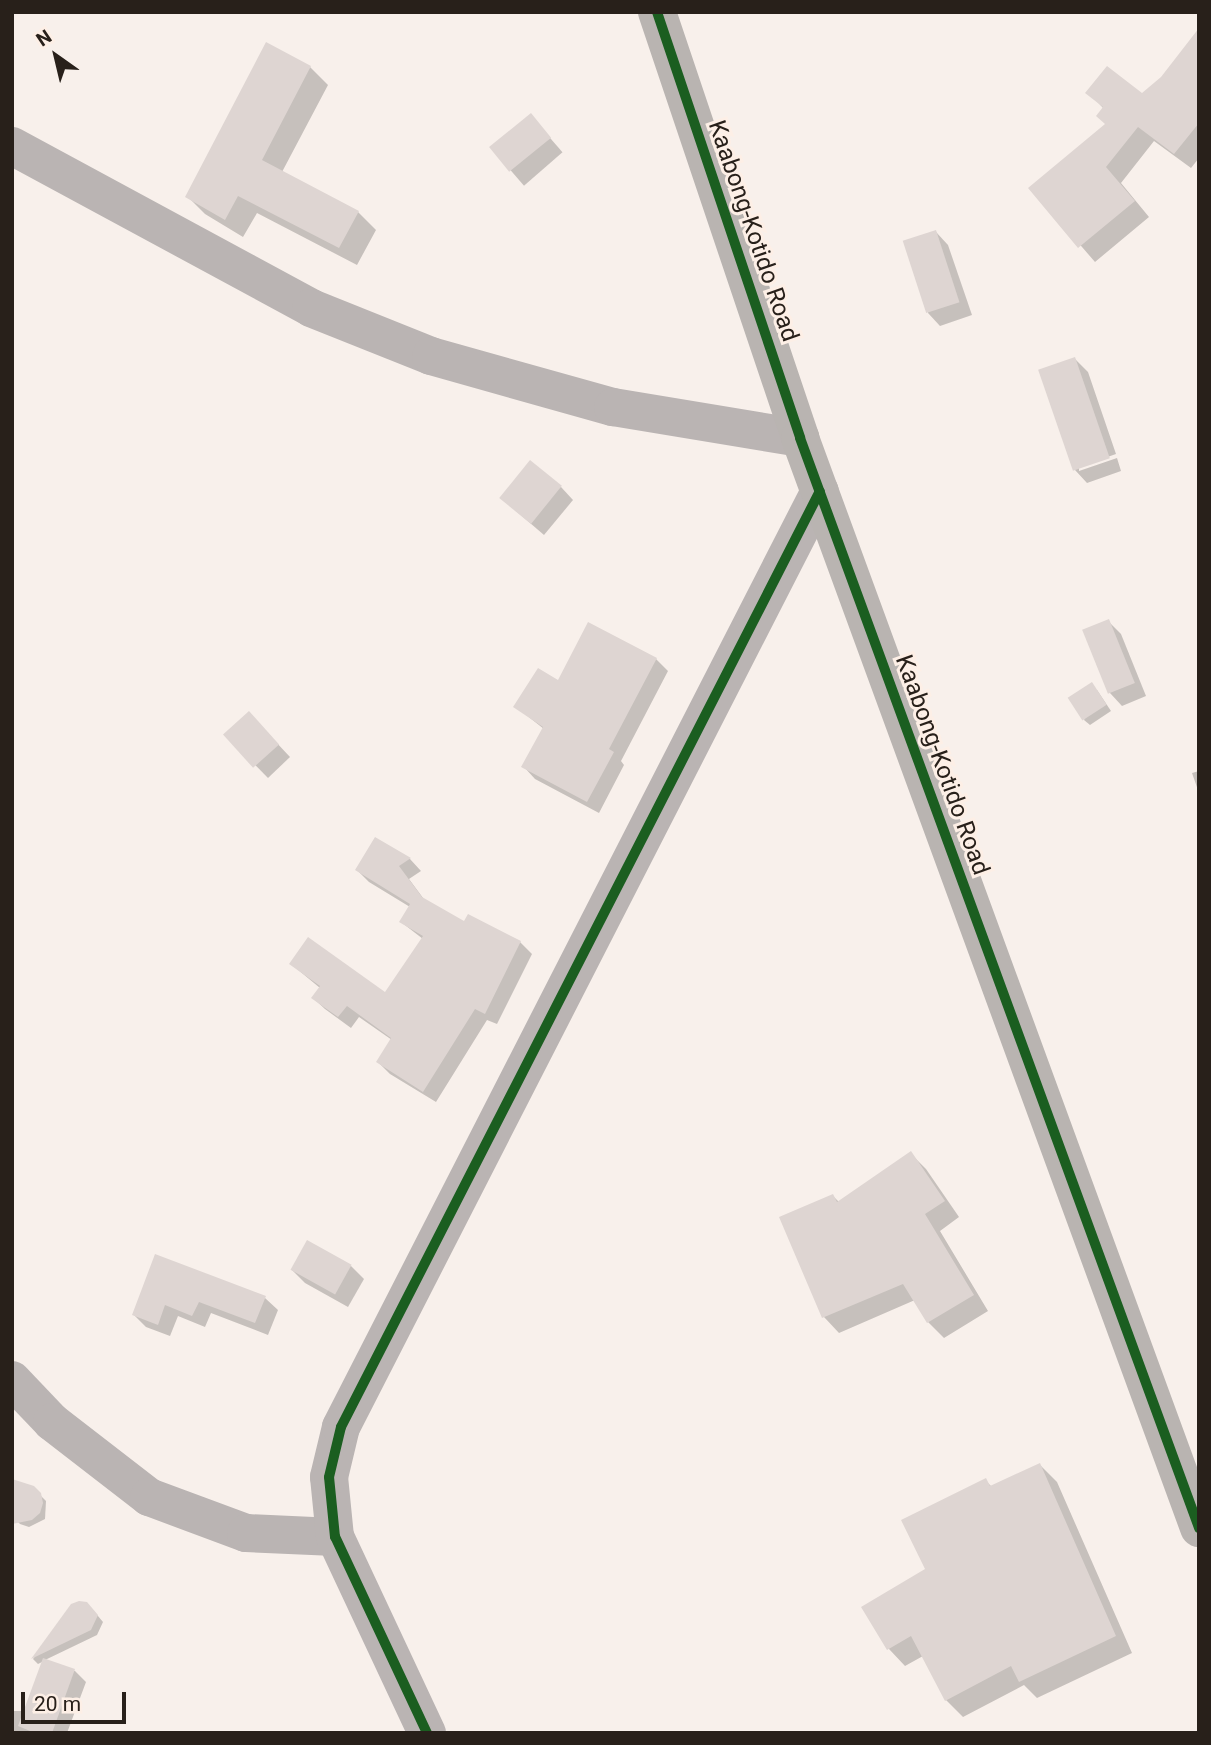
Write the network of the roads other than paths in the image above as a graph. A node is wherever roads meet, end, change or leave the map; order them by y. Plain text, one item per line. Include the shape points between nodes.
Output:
1 (657, 12) edge
2 (12, 146) edge
3 (800, 438) junction
4 (820, 491) junction
5 (12, 1380) edge
6 (1199, 1528) edge
7 (335, 1537) junction
8 (427, 1733) edge

1 - 3 street, Kaabong-Kotido Road
2 - 3 street via 311,308 431,356 613,407
3 - 4 street, Kaabong-Kotido Road
4 - 6 street, Kaabong-Kotido Road
4 - 7 street via 341,1427 329,1477
5 - 7 street via 52,1422 149,1497 246,1533
7 - 8 street

